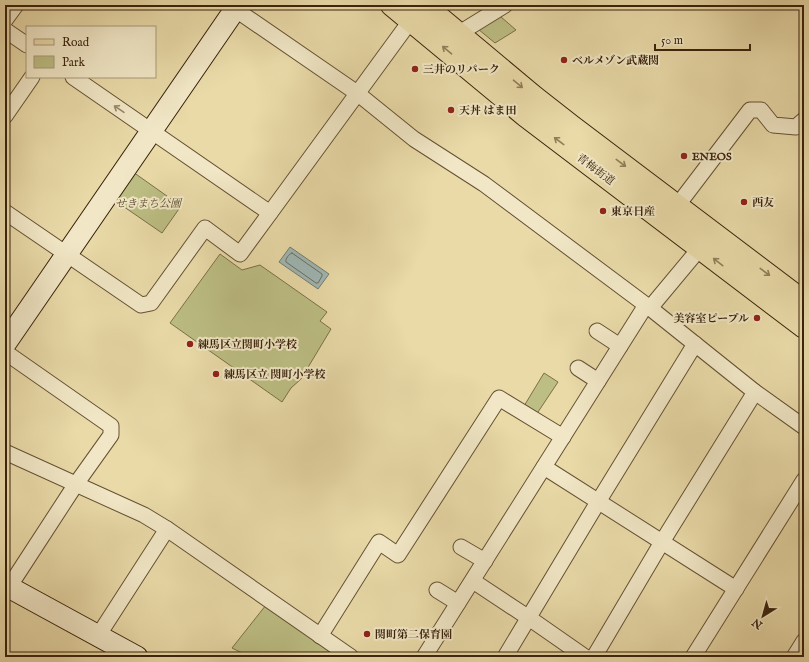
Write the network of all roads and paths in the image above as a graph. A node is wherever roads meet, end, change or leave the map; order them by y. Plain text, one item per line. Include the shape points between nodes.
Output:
1 (16, 5) edge
2 (392, 5) edge
3 (505, 5) edge
4 (234, 6) edge
5 (417, 12) edge
6 (5, 20) edge
7 (5, 30) edge
8 (458, 34) junction
9 (26, 44) edge
10 (31, 78) edge
11 (74, 78) edge
12 (357, 93) junction
13 (5, 116) edge
14 (801, 127) edge
15 (151, 131) junction
16 (677, 206) junction
17 (5, 212) edge
18 (270, 213) junction
19 (700, 248) junction
20 (66, 255) junction
21 (804, 302) edge
22 (648, 306) junction
23 (804, 327) edge
24 (597, 331) dead end
25 (6, 343) edge
26 (696, 344) junction
27 (620, 346) junction
28 (578, 368) dead end
29 (598, 381) junction
30 (755, 392) junction
31 (804, 427) edge
32 (563, 437) junction
33 (5, 452) edge
34 (544, 467) junction
35 (804, 480) edge
36 (76, 484) junction
37 (598, 502) junction
38 (167, 529) junction
39 (662, 542) junction
40 (461, 547) dead end
41 (485, 561) junction
42 (472, 581) junction
43 (7, 586) edge
44 (736, 589) junction
45 (437, 590) dead end
46 (458, 603) junction
47 (529, 618) junction
48 (98, 636) junction
49 (320, 636) junction
50 (804, 641) edge
51 (344, 655) edge
52 (137, 657) edge
53 (424, 657) edge
54 (505, 657) edge
55 (585, 657) edge
56 (594, 657) edge
57 (693, 657) edge
58 (794, 657) edge

1 - 6 street
2 - 5 main road, 青梅街道
3 - 8 street
4 - 12 street
4 - 15 street
5 - 8 main road, 青梅街道
5 - 12 street
19 -> 5 main road, 青梅街道 via 526,116
7 - 9 street
8 -> 16 main road, 青梅街道 via 546,106
10 - 13 street
15 -> 11 street
12 - 18 street
12 - 22 street via 414,139 484,184
14 - 16 street via 773,125 761,110 750,110
15 - 18 street
15 - 20 street
16 -> 21 main road, 青梅街道
17 - 20 street
18 - 20 street via 240,254 205,228 151,303 141,305
19 - 22 street
23 -> 19 main road, 青梅街道
20 - 25 street
22 - 26 street
22 - 27 street
24 - 27 street
25 - 36 street via 111,426 111,435
26 - 30 street
26 - 37 street
27 - 29 street
28 - 29 street
29 - 32 street
30 - 31 street
30 - 39 street
32 - 34 street
32 - 49 street via 499,398 398,555 379,542
33 - 36 street
34 - 37 street
34 - 41 street
35 - 44 street
36 - 38 street via 144,515
36 - 43 street
37 - 39 street
37 - 47 street
38 - 48 street
38 - 49 street
39 - 44 street
39 - 56 street
40 - 41 street
41 - 42 street
42 - 46 street
42 - 47 street
43 - 48 street
44 - 57 street
45 - 46 street
46 - 53 street
47 - 54 street
47 - 55 street
48 - 52 street
49 - 51 street
50 - 58 street

